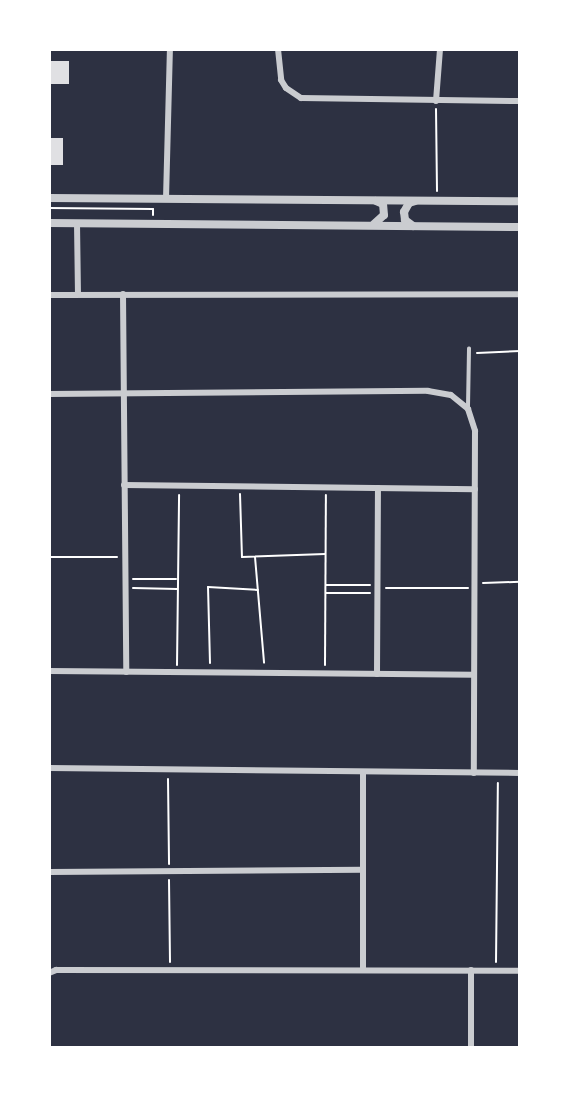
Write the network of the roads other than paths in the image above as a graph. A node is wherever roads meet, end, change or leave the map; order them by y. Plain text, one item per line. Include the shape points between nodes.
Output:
1 (170, 49) edge
2 (278, 49) edge
3 (440, 49) edge
4 (436, 101) junction
5 (520, 101) edge
6 (49, 198) edge
7 (166, 199) junction
8 (371, 200) junction
9 (418, 200) junction
10 (520, 201) edge
11 (49, 223) edge
12 (77, 223) junction
13 (368, 225) junction
14 (412, 226) junction
15 (520, 227) edge
16 (78, 294) junction
17 (123, 294) junction
18 (520, 294) edge
19 (49, 295) edge
20 (469, 351) road end
21 (123, 393) junction
22 (49, 394) edge
23 (468, 410) junction
24 (124, 485) junction
25 (378, 488) junction
26 (475, 489) junction
27 (49, 671) edge
28 (126, 672) junction
29 (377, 674) junction
30 (474, 675) junction
31 (49, 768) edge
32 (363, 772) junction
33 (474, 773) junction
34 (520, 773) edge
35 (363, 870) junction
36 (49, 872) edge
37 (363, 970) junction
38 (471, 971) junction
39 (520, 971) edge
40 (49, 973) edge
41 (471, 1048) edge

1 - 7 street
2 - 4 street via 281,80 301,98
3 - 4 street
4 - 5 street
6 - 7 street
7 - 8 street
8 - 9 street
8 - 13 street via 383,204 384,215
9 - 10 street
9 - 14 street via 409,203 404,212
11 - 12 street
12 - 13 street
12 - 16 street
13 - 14 street
14 - 15 street
16 - 17 street
16 - 19 street
17 - 18 street
17 - 21 street
20 - 23 lane
21 - 22 street
21 - 23 street via 428,391 451,395
21 - 24 street
23 - 26 street via 475,431
24 - 25 street
24 - 28 street
25 - 26 street
25 - 29 street
26 - 30 street
27 - 28 street
28 - 29 street
29 - 30 street
30 - 33 street
31 - 32 street
32 - 33 street
32 - 35 street
33 - 34 street
35 - 36 street
35 - 37 street
37 - 38 street
37 - 40 street
38 - 39 street
38 - 41 street

